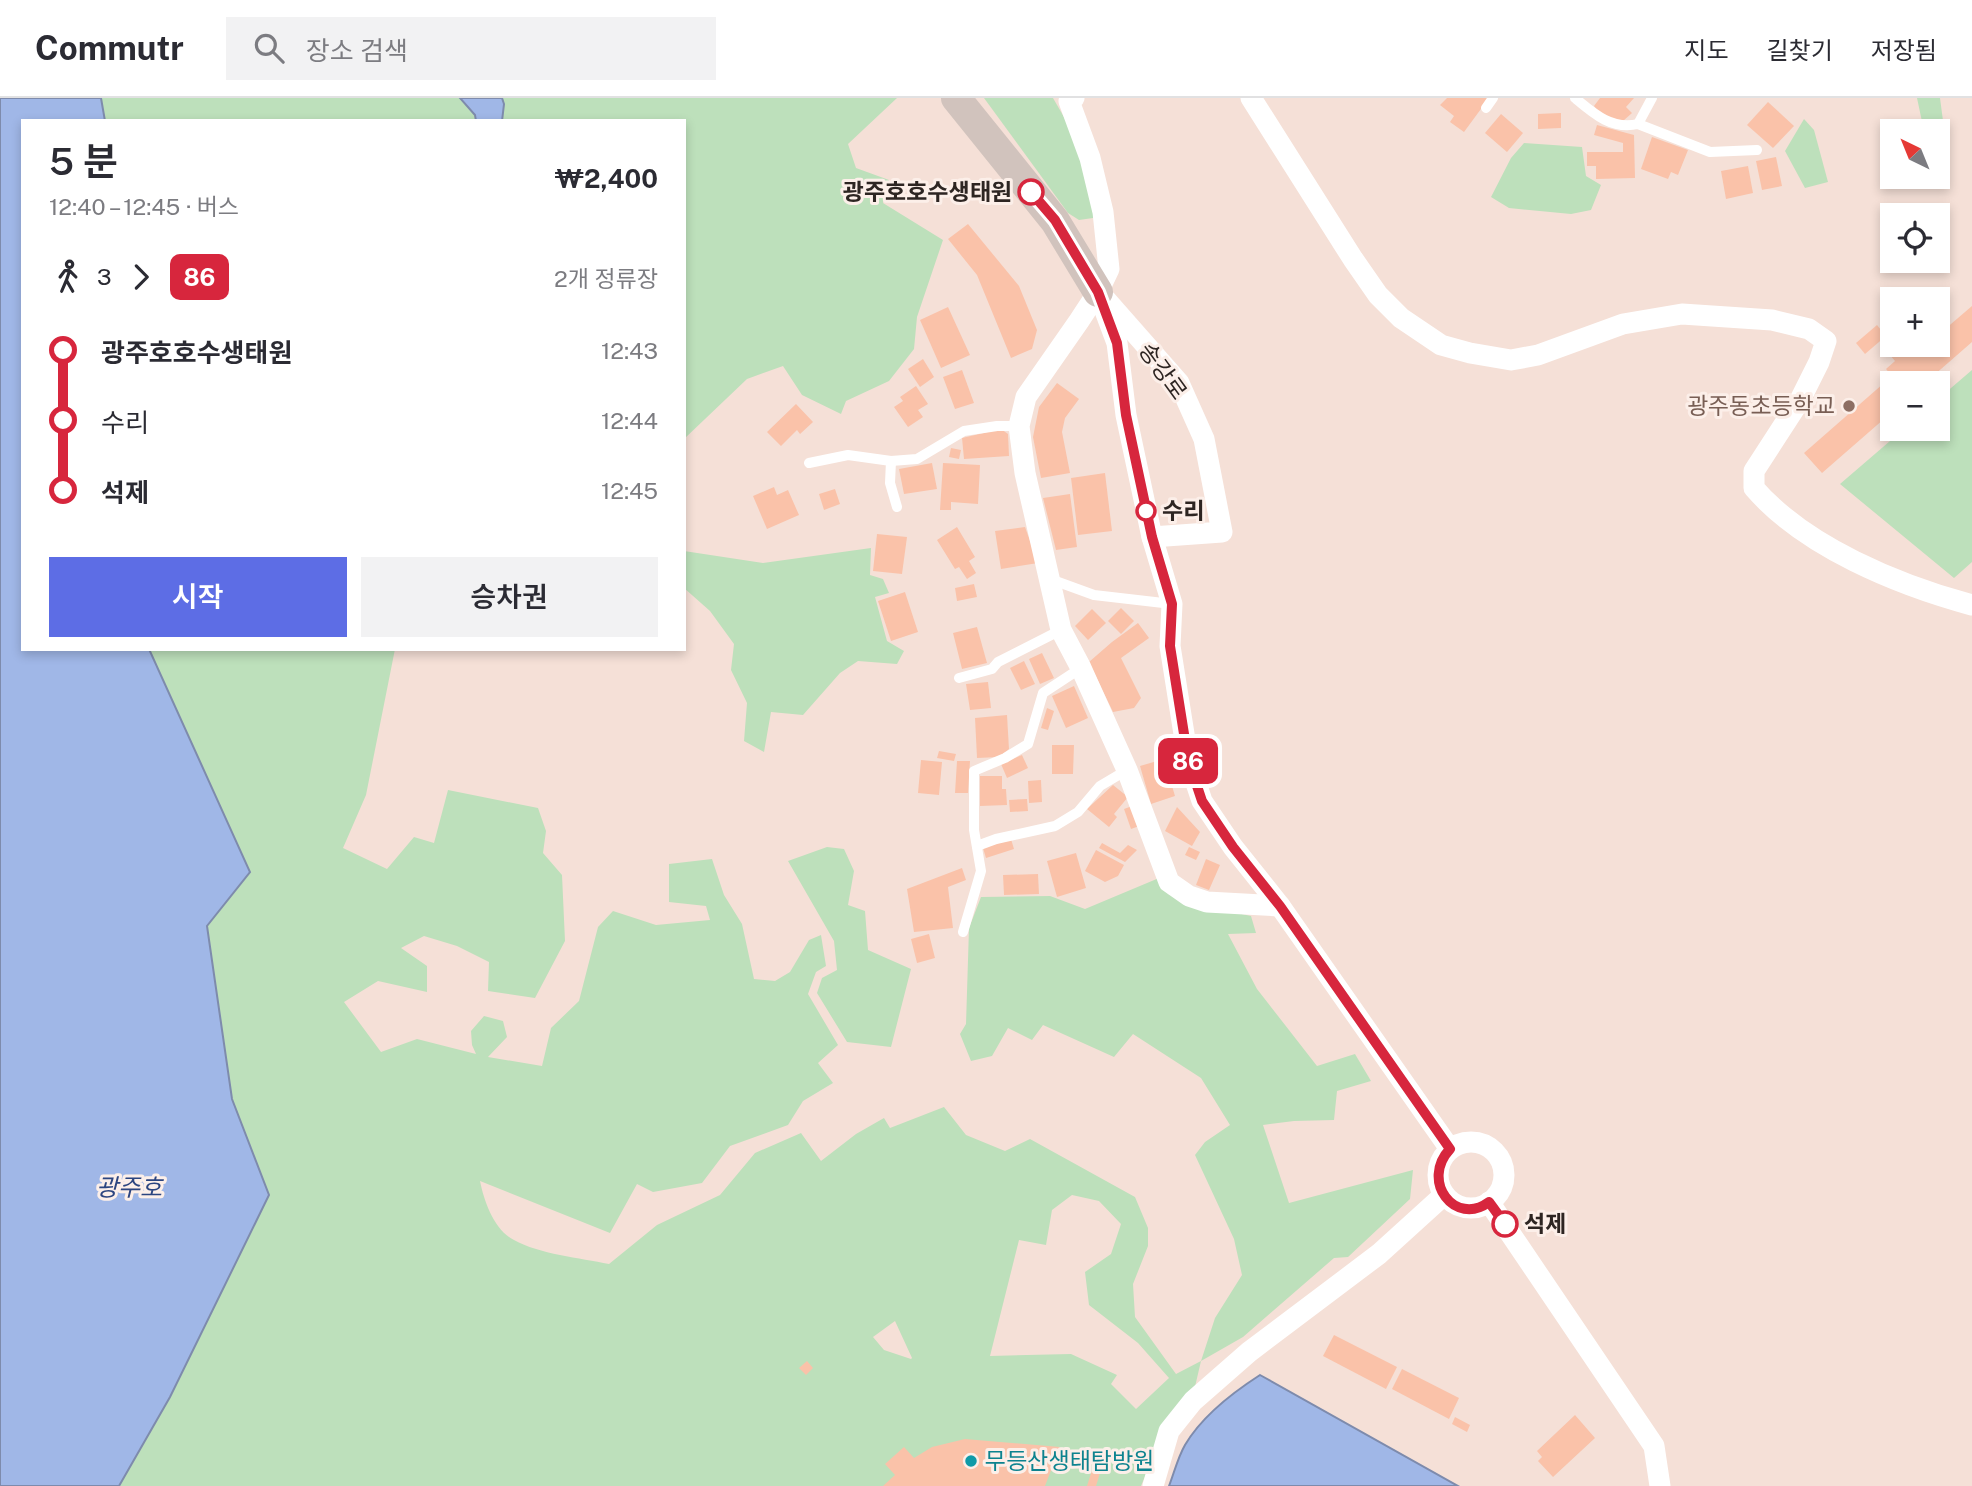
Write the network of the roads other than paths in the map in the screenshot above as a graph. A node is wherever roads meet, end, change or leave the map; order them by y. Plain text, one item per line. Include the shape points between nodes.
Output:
1 (956, 98) edge
2 (1073, 98) edge
3 (1251, 98) edge
4 (1493, 98) edge
5 (1575, 98) edge
6 (1652, 98) edge
7 (1486, 108) dead end
8 (1638, 124) junction
9 (1757, 150) dead end
10 (1098, 292) junction
11 (1019, 426) junction
12 (891, 461) junction
13 (809, 463) dead end
14 (897, 507) dead end
15 (1152, 537) junction
16 (1050, 579) junction
17 (1172, 604) junction
18 (1972, 605) edge
19 (1061, 630) junction
20 (1081, 668) junction
21 (959, 678) dead end
22 (1127, 770) junction
23 (976, 846) junction
24 (1280, 906) junction
25 (963, 932) dead end
26 (1450, 1149) junction
27 (1444, 1195) junction
28 (1489, 1202) junction
29 (1153, 1486) edge
30 (1660, 1486) edge

1 - 10 main road, 송강로 via 1055,220
2 - 10 street via 1069,101 1103,212 1109,269
3 - 18 street via 1378,295 1401,318 1441,345 1511,360 1538,355 1623,324 1682,314 1772,320 1809,329 1826,341 1819,362 1754,471 1754,488 1788,520 1844,556
4 - 7 lane
5 - 8 lane via 1600,119 1626,127
6 - 8 lane
8 - 9 lane via 1710,152
10 - 11 street via 1026,397
10 - 15 street via 1117,343 1126,415
10 - 15 street, 송강로 via 1179,383 1204,439 1222,532
11 - 12 lane via 964,431 917,459
11 - 16 street
12 - 13 lane via 848,455
12 - 14 lane via 890,483
15 - 17 street
16 - 17 lane via 1094,595
16 - 19 street
17 - 24 street via 1170,646 1188,759 1202,801
19 - 20 street
19 - 21 lane via 992,668
20 - 22 street
20 - 23 lane via 1043,693 1028,744 974,771
22 - 23 lane via 1100,786 1078,812 1055,827
22 - 24 street via 1169,882 1207,902
23 - 25 lane via 981,872
24 - 26 street
26 - 27 street via 1437,1176
26 - 28 street via 1460,1143 1482,1144 1499,1158 1504,1180
27 - 28 street via 1462,1208
27 - 29 street via 1379,1254 1249,1352 1193,1401 1169,1432
28 - 30 street via 1654,1446

